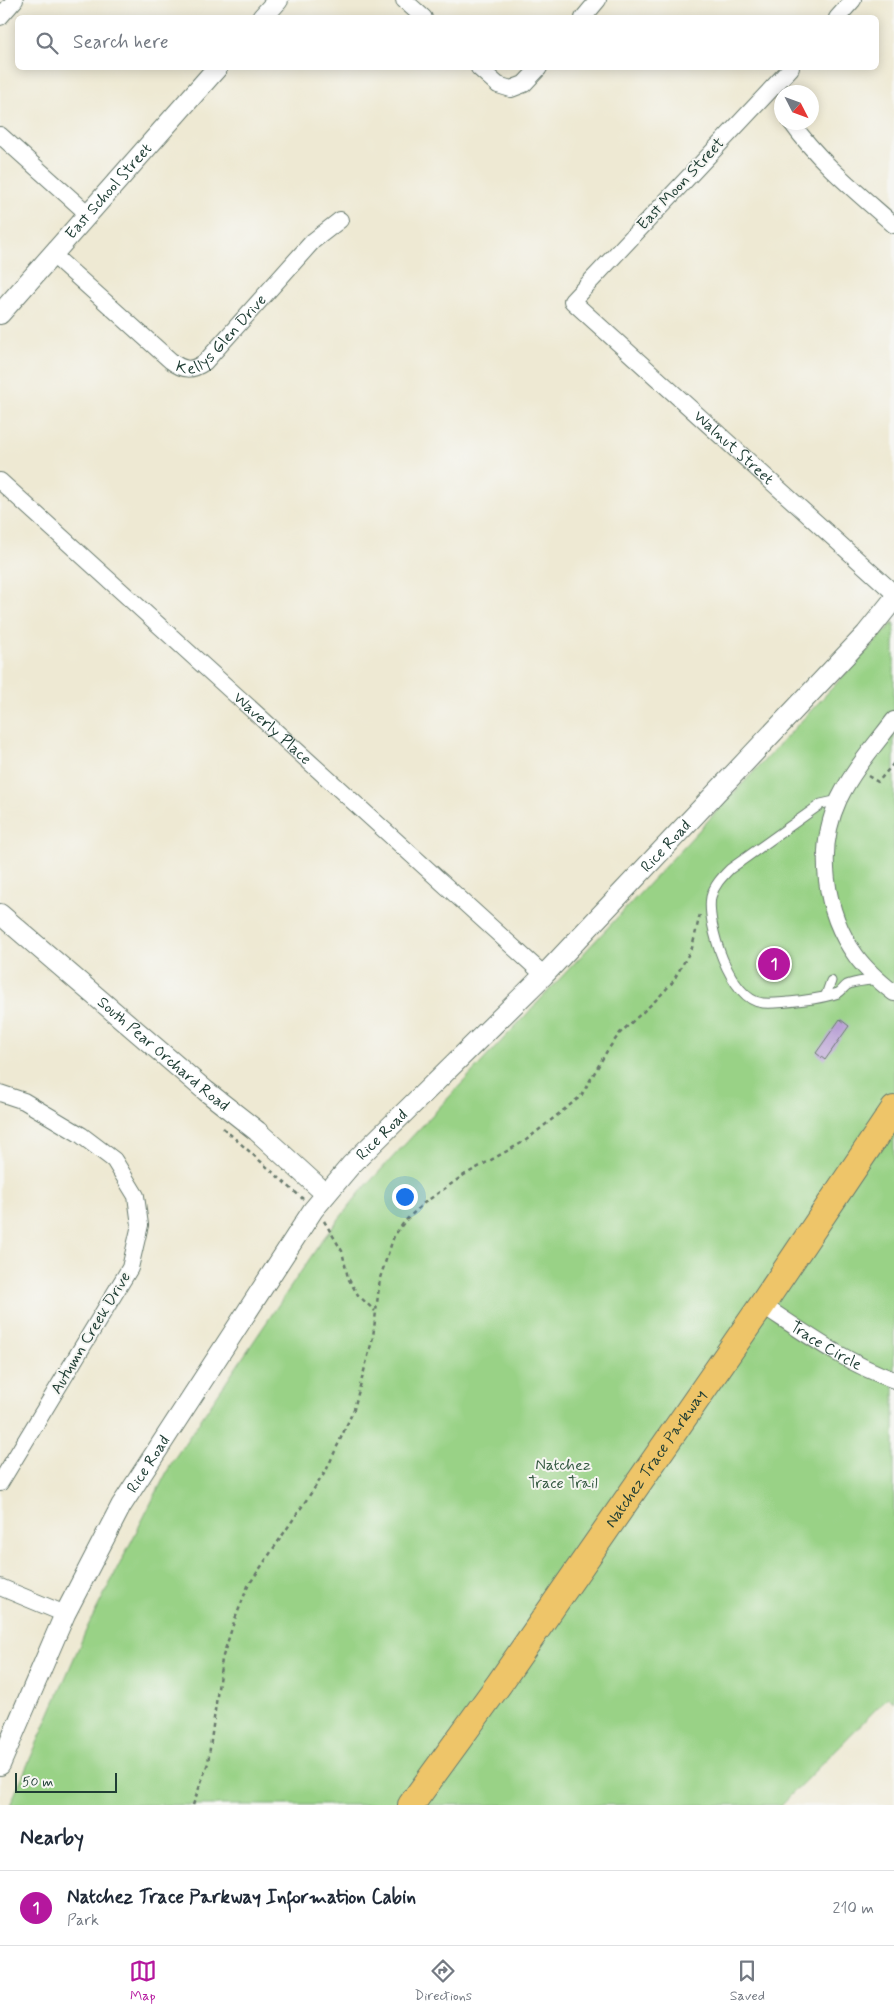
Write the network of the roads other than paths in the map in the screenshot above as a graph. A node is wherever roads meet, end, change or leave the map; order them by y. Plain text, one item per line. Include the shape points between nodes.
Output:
1 (15, 0) edge
2 (278, 0) edge
3 (404, 0) edge
4 (598, 0) edge
5 (853, 0) edge
6 (265, 15) edge
7 (421, 15) edge
8 (586, 15) edge
9 (840, 15) edge
10 (0, 16) edge
11 (216, 70) edge
12 (481, 70) edge
13 (537, 70) edge
14 (786, 73) edge
15 (797, 130) edge
16 (0, 134) edge
17 (87, 213) junction
18 (340, 220) dead end
19 (894, 225) edge
20 (52, 254) junction
21 (572, 301) joint
22 (0, 314) edge
23 (0, 481) edge
24 (894, 593) edge
25 (894, 600) edge
26 (894, 720) edge
27 (839, 800) junction
28 (0, 914) edge
29 (544, 974) junction
30 (877, 979) junction
31 (830, 981) dead end
32 (894, 993) edge
33 (826, 995) junction
34 (0, 1093) edge
35 (894, 1109) edge
36 (326, 1194) junction
37 (762, 1305) junction
38 (894, 1380) edge
39 (0, 1483) edge
40 (0, 1587) edge
41 (65, 1614) junction
42 (0, 1765) edge
43 (411, 1805) edge

1 - 10 street
2 - 6 street
3 - 7 street
4 - 8 street
5 - 9 street
11 - 17 street, East School Street
12 - 13 street via 498,85 511,89 524,84
14 - 21 street, East Moon Street
15 - 19 street via 844,180
16 - 17 street
17 - 20 street, East School Street
18 - 20 street, Kellys Glen Drive via 313,242 205,362 196,368 176,365
20 - 22 street, East School Street
21 - 24 street, Walnut Street
23 - 29 street, Waverly Place
25 - 29 street, Rice Road
26 - 27 street via 856,770
27 - 30 street via 828,830 826,850 831,904 849,946
27 - 33 lane via 820,804 730,869 714,887 710,906 711,922 727,969 752,1000 782,1002
28 - 36 street, South Pear Orchard Road via 257,1131
29 - 36 street, Rice Road via 351,1165
30 - 32 street
30 - 33 lane via 848,985 840,992
31 - 33 lane
34 - 39 street, Autumn Creek Drive via 24,1101 114,1160 136,1196 140,1225 130,1268
35 - 37 main road, Natchez Trace Parkway
36 - 41 street, Rice Road via 131,1490
37 - 38 street, Trace Circle via 829,1349
37 - 43 main road, Natchez Trace Parkway via 499,1684
40 - 41 street
41 - 42 street, Rice Road

